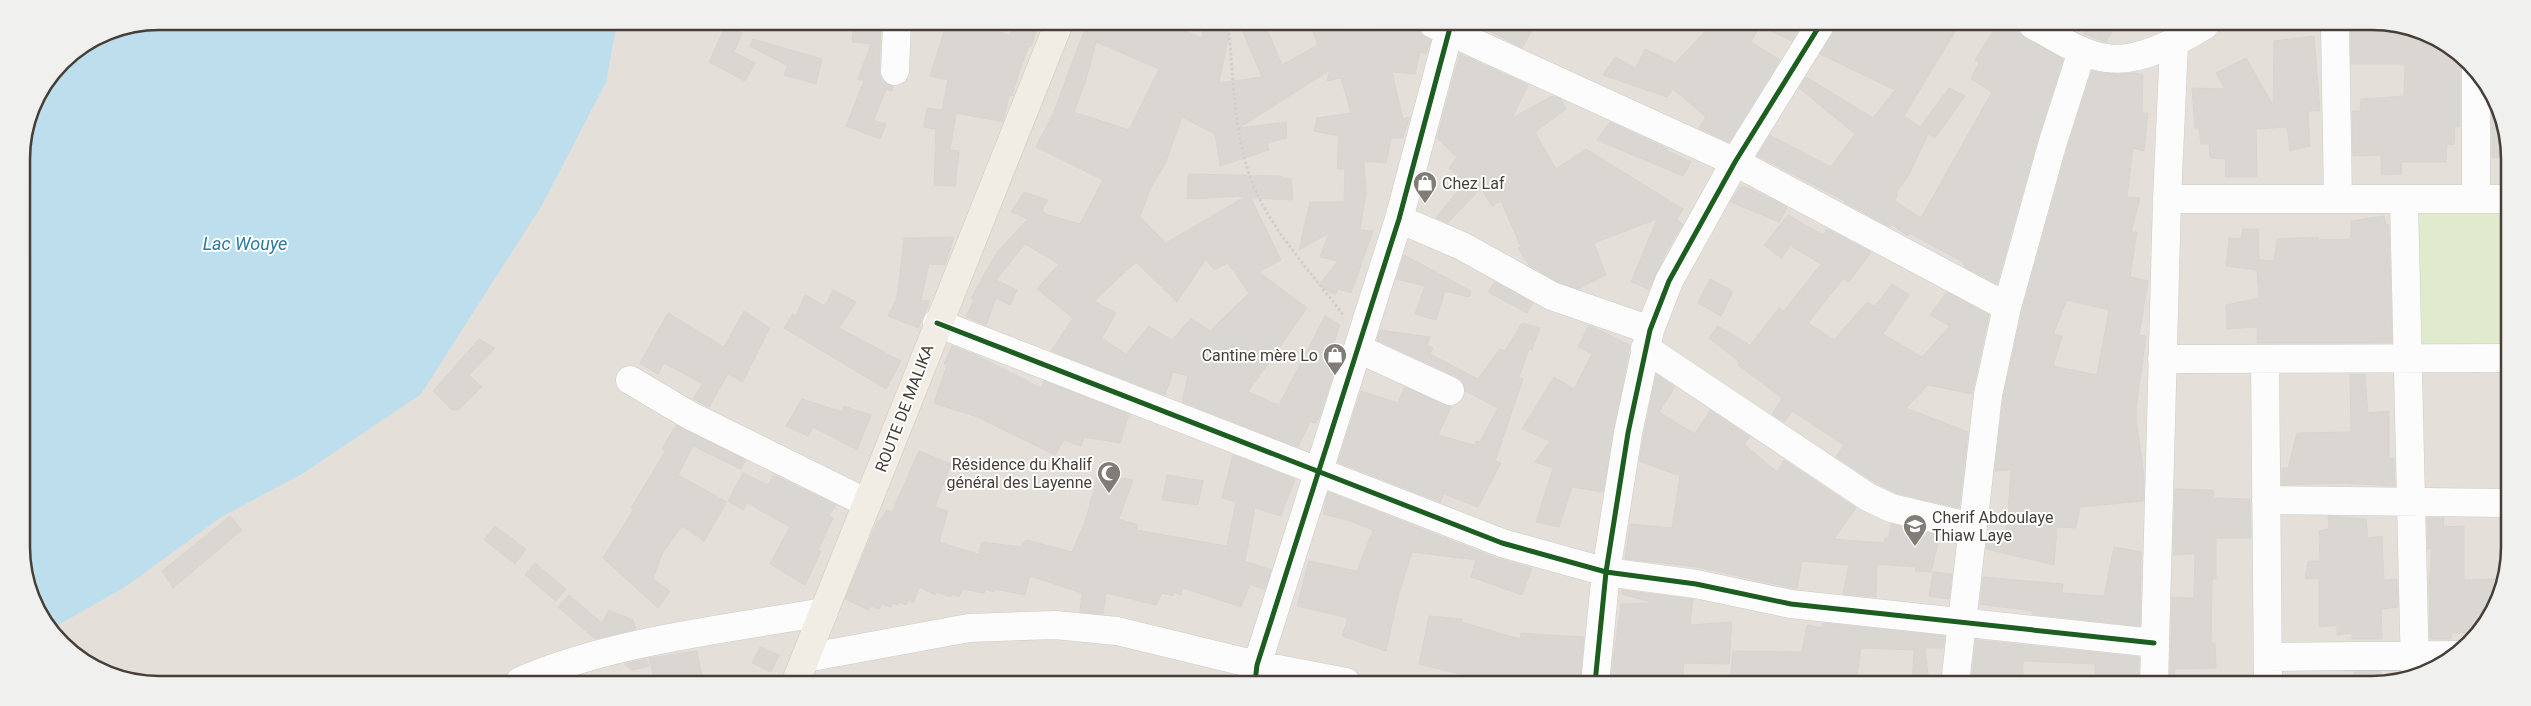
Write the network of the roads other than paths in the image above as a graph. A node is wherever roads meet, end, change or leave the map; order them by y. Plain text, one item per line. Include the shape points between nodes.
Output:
1 (897, 30) edge
2 (1056, 30) edge
3 (1443, 30) edge
4 (1453, 30) edge
5 (1817, 30) edge
6 (2042, 30) edge
7 (2198, 30) edge
8 (2335, 30) edge
9 (2174, 44) junction
10 (2082, 51) junction
11 (895, 71) dead end
12 (2476, 84) edge
13 (1735, 162) junction
14 (2167, 199) junction
15 (2338, 199) junction
16 (2476, 199) junction
17 (2501, 199) edge
18 (2404, 200) junction
19 (1399, 219) junction
20 (2007, 307) junction
21 (937, 323) junction
22 (1648, 339) junction
23 (1361, 345) junction
24 (2501, 358) edge
25 (2265, 359) junction
26 (2408, 359) junction
27 (2162, 360) junction
28 (630, 380) dead end
29 (1450, 391) dead end
30 (1318, 473) junction
31 (2266, 500) junction
32 (2411, 501) junction
33 (867, 503) junction
34 (2501, 503) edge
35 (1972, 526) junction
36 (1606, 572) junction
37 (824, 612) junction
38 (1961, 624) junction
39 (2154, 643) junction
40 (2268, 657) junction
41 (2434, 660) edge
42 (2415, 664) edge
43 (801, 670) edge
44 (1256, 674) edge
45 (535, 676) edge
46 (1278, 676) edge
47 (1595, 676) edge
48 (1956, 676) edge
49 (2154, 676) edge
50 (2268, 676) edge

1 - 11 street
2 - 21 main road, ROUTE DE MALIKA
3 - 19 street
4 - 13 street
5 - 13 street
6 - 10 street
7 - 9 street
8 - 15 street
9 - 10 street via 2128,58 2108,59
9 - 14 street
10 - 20 street
12 - 16 street
13 - 20 street
13 - 22 street via 1669,281
14 - 15 street
14 - 27 street
15 - 18 street
16 - 17 street
16 - 18 street
18 - 26 street
19 - 22 street via 1462,246 1552,296
19 - 23 street
20 - 35 street via 1987,402
21 - 30 street
21 - 33 main road, ROUTE DE MALIKA
22 - 35 street via 1868,497 1891,508
22 - 36 street via 1628,433
23 - 29 street
23 - 30 street
24 - 26 street
25 - 26 street
25 - 27 street
25 - 31 street
26 - 32 street
27 - 39 street
28 - 33 street via 689,414
30 - 36 street via 1502,544
30 - 44 street
31 - 32 street
31 - 40 street
32 - 34 street
32 - 42 street
33 - 37 main road, ROUTE DE MALIKA
35 - 38 street
36 - 38 street via 1696,584 1791,604
36 - 47 street
37 - 43 main road, ROUTE DE MALIKA
37 - 45 street via 679,637 595,656
38 - 39 street
38 - 48 street
39 - 49 street
40 - 42 street
40 - 50 street
41 - 42 street
43 - 44 street via 969,628 1055,625 1117,631
44 - 46 street

